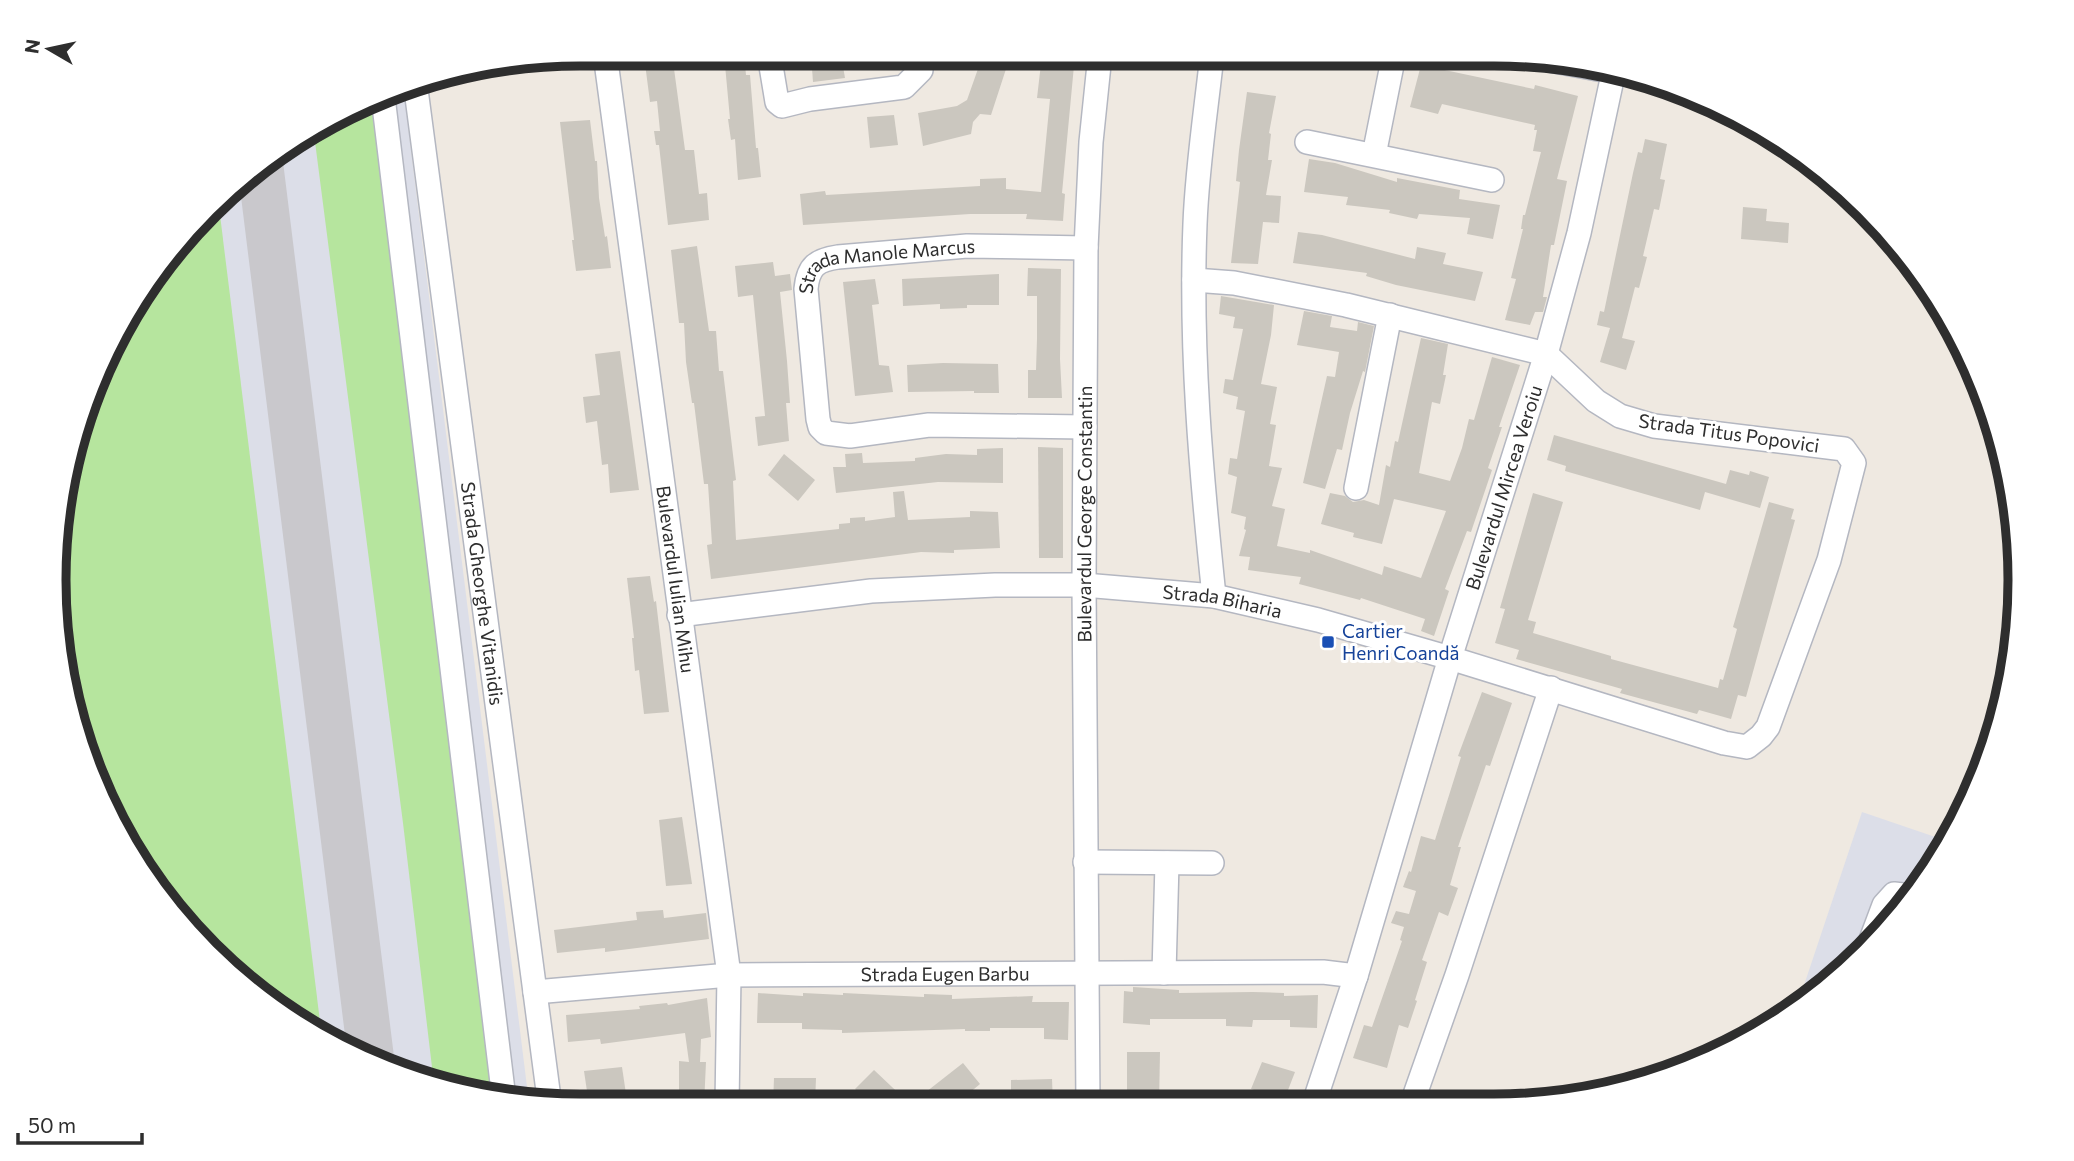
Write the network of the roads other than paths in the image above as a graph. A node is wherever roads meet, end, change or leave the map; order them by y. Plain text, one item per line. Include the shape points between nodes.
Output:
1 (607, 66) edge
2 (771, 66) edge
3 (1099, 66) edge
4 (1211, 66) edge
5 (1392, 66) edge
6 (920, 70) dead end
7 (1612, 80) edge
8 (417, 94) edge
9 (384, 106) edge
10 (1307, 142) dead end
11 (1374, 155) junction
12 (1492, 180) dead end
13 (1086, 248) junction
14 (1194, 279) junction
15 (1391, 315) junction
16 (1546, 354) junction
17 (1085, 427) junction
18 (1356, 488) dead end
19 (1084, 585) junction
20 (1214, 596) junction
21 (680, 615) junction
22 (1450, 658) junction
23 (1551, 688) junction
24 (1747, 747) joint
25 (1085, 862) junction
26 (1167, 863) junction
27 (1212, 863) dead end
28 (1900, 895) edge
29 (1878, 921) edge
30 (1164, 973) junction
31 (1086, 974) junction
32 (729, 975) junction
33 (1356, 976) junction
34 (535, 992) junction
35 (503, 1088) edge
36 (548, 1093) edge
37 (727, 1094) edge
38 (1088, 1094) edge
39 (1323, 1094) edge
40 (1415, 1094) edge

1 - 21 street, Bulevardul Iulian Mihu
2 - 6 street via 777,102 782,106 904,87
3 - 13 street, Bulevardul George Constantin
4 - 14 street
5 - 11 street
7 - 16 street, Bulevardul Mircea Veroiu via 1579,233
8 - 34 street, Strada Gheorghe Vitanidis
9 - 35 street
10 - 11 street
11 - 12 street
13 - 17 street, Bulevardul George Constantin
13 - 17 street, Strada Manole Marcus via 967,246 838,257 821,260 814,267 807,276 806,289 818,419 826,433 850,436 929,425
14 - 15 street, Strada Titus Popovici
14 - 20 street via 1197,423
15 - 16 street, Strada Titus Popovici
15 - 18 street
16 - 22 street, Bulevardul Mircea Veroiu
16 - 24 street, Strada Titus Popovici via 1596,401 1620,416 1654,426 1844,449 1854,463 1829,560 1768,727
17 - 19 street, Bulevardul George Constantin
19 - 20 street, Strada Biharia
19 - 21 street, Strada Biharia via 871,591
19 - 25 street, Bulevardul George Constantin
20 - 22 street, Strada Biharia
21 - 32 street, Bulevardul Iulian Mihu
22 - 23 street, Strada Biharia
22 - 33 street, Bulevardul Mircea Veroiu
23 - 24 street, Strada Biharia
23 - 40 street
25 - 26 street
25 - 31 street, Bulevardul George Constantin
26 - 27 street
26 - 30 street
28 - 29 street via 1884,905
30 - 31 street, Strada Eugen Barbu
30 - 33 street, Strada Eugen Barbu
31 - 32 street, Strada Eugen Barbu
31 - 38 street
32 - 34 street, Strada Eugen Barbu
32 - 37 street, Bulevardul Iulian Mihu
33 - 39 street, Bulevardul Mircea Veroiu
34 - 36 street, Strada Gheorghe Vitanidis

